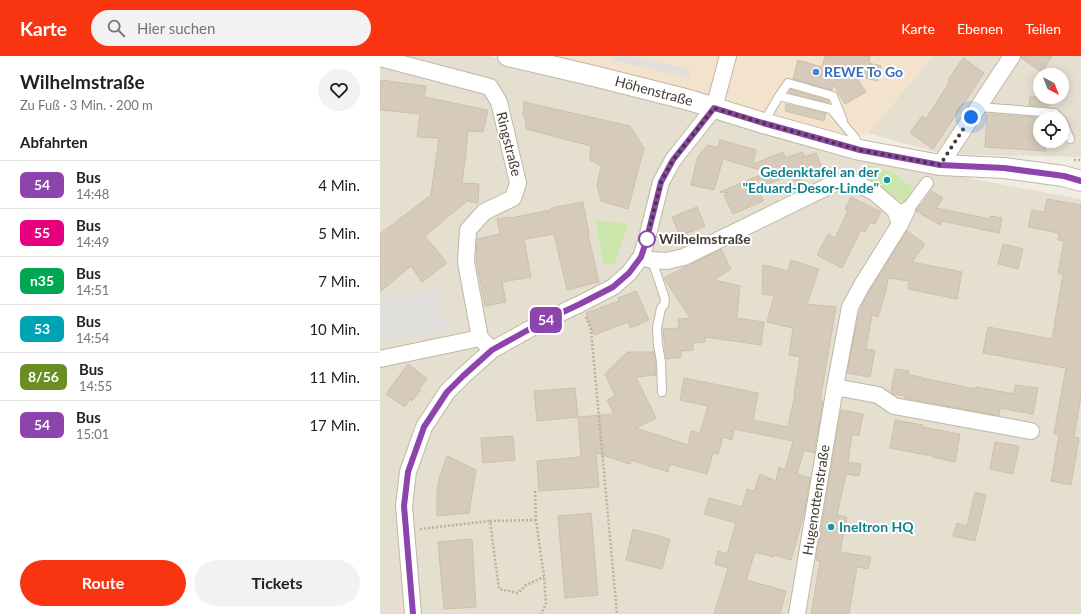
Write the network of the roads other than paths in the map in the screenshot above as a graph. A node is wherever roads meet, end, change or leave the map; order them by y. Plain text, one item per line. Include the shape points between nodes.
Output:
1 (508, 56) edge
2 (728, 56) edge
3 (1012, 56) edge
4 (380, 58) edge
5 (779, 96) junction
6 (979, 107) junction
7 (714, 108) junction
8 (1042, 112) edge
9 (763, 123) junction
10 (844, 125) junction
11 (860, 150) junction
12 (940, 165) junction
13 (1075, 177) edge
14 (927, 183) dead end
15 (903, 217) junction
16 (646, 259) junction
17 (480, 338) junction
18 (492, 350) junction
19 (380, 359) edge
20 (835, 387) junction
21 (662, 392) dead end
22 (1031, 431) dead end
23 (413, 614) edge
24 (797, 614) edge

1 - 7 street, Höhenstraße
2 - 7 street
3 - 6 street
4 - 17 street, Ringstraße via 490,87 498,102 518,183 513,198 484,212 468,230 466,262
5 - 9 lane
5 - 10 lane via 830,109
5 - 10 lane via 788,83 833,96
6 - 8 lane
6 - 12 street
7 - 9 street, Höhenstraße
7 - 16 street via 673,160 661,182 646,242
9 - 11 street, Höhenstraße
10 - 11 lane via 855,138
11 - 12 street, Höhenstraße
12 - 13 street, Höhenstraße via 1004,168
14 - 15 street, Hugenottenstraße
15 - 16 street via 874,192 853,182 835,183 684,256 667,261
15 - 20 street, Hugenottenstraße via 850,307
16 - 18 street via 613,287
16 - 21 lane via 665,299 658,328
17 - 18 street
17 - 19 street
18 - 23 street via 447,392 424,427 408,472 404,506
20 - 22 street via 878,395 894,406
20 - 24 street, Hugenottenstraße

